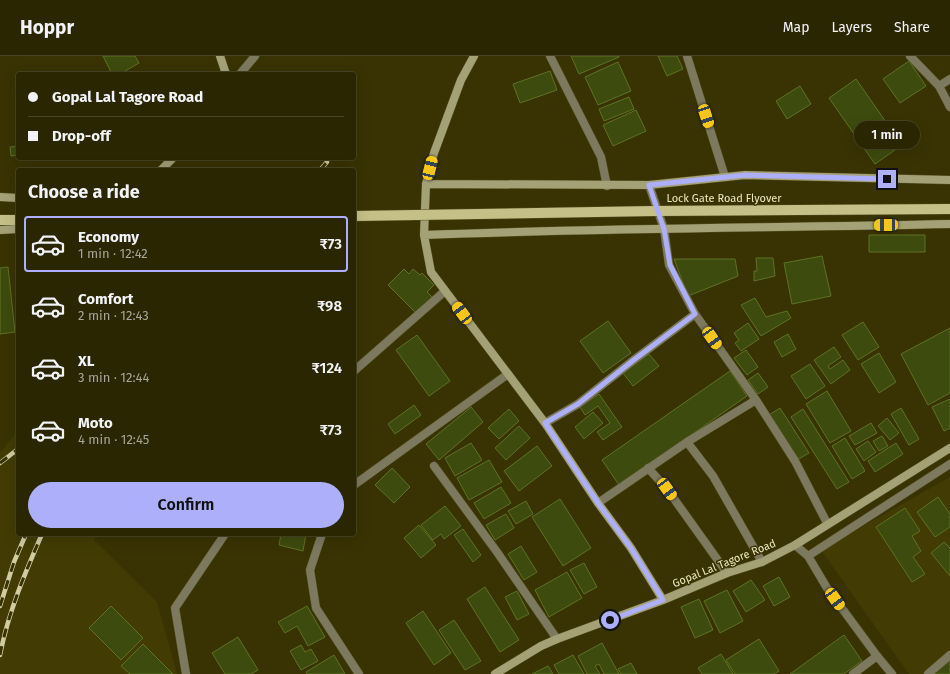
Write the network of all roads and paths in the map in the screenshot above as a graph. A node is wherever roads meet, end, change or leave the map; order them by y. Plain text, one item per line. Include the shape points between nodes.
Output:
1 (220, 56) edge
2 (255, 56) edge
3 (474, 56) edge
4 (550, 56) edge
5 (687, 56) edge
6 (910, 56) edge
7 (225, 72) edge
8 (242, 72) edge
9 (950, 79) edge
10 (939, 86) junction
11 (950, 108) edge
12 (171, 160) edge
13 (163, 168) edge
14 (724, 177) junction
15 (950, 180) edge
16 (426, 184) junction
17 (649, 185) junction
18 (607, 186) junction
19 (0, 197) edge
20 (16, 198) edge
21 (950, 209) edge
22 (356, 216) edge
23 (0, 220) edge
24 (16, 220) edge
25 (950, 224) edge
26 (664, 229) junction
27 (0, 230) edge
28 (16, 230) edge
29 (424, 235) junction
30 (445, 291) junction
31 (695, 314) junction
32 (356, 369) edge
33 (508, 374) junction
34 (756, 400) junction
35 (545, 423) junction
36 (687, 442) junction
37 (950, 448) edge
38 (950, 464) edge
39 (434, 466) dead end
40 (648, 468) junction
41 (356, 482) edge
42 (598, 503) junction
43 (827, 523) junction
44 (224, 536) edge
45 (321, 536) edge
46 (795, 544) junction
47 (808, 556) junction
48 (762, 562) junction
49 (727, 573) junction
50 (663, 600) junction
51 (557, 639) junction
52 (950, 655) edge
53 (877, 656) junction
54 (186, 674) edge
55 (360, 674) edge
56 (495, 674) edge
57 (853, 674) edge
58 (892, 674) edge
59 (928, 674) edge

1 - 7 street
2 - 8 street
3 - 16 street via 461,80 434,153
4 - 18 street via 601,157
5 - 14 street
6 - 10 street
9 - 10 street
10 - 11 street
12 - 13 street
14 - 15 street via 745,175
14 - 17 street
16 - 18 street
16 - 29 street
17 - 18 street
17 - 26 street
19 - 20 street
21 - 22 main road, Lock Gate Road Flyover, bridge via 655,210
23 - 24 main road
25 - 26 street
26 - 29 street
26 - 31 street via 670,265
27 - 28 street
29 - 30 street via 431,272
30 - 32 street
30 - 33 street
31 - 34 street
31 - 35 street via 578,404
33 - 35 street
33 - 41 street
34 - 36 street
34 - 43 street via 795,460
35 - 42 street
36 - 40 street
36 - 48 street via 713,476
37 - 43 street, Gopal Lal Tagore Road
38 - 47 street
39 - 51 street via 498,552
40 - 42 street
40 - 49 street via 667,489
42 - 50 street via 631,548
43 - 46 street, Gopal Lal Tagore Road
44 - 54 street via 175,608
45 - 55 street via 310,570 316,608
46 - 47 street
46 - 48 street, Gopal Lal Tagore Road
47 - 53 street via 827,588
48 - 49 street, Gopal Lal Tagore Road
49 - 50 street, Gopal Lal Tagore Road
50 - 51 street, Gopal Lal Tagore Road
51 - 56 street, Gopal Lal Tagore Road
52 - 59 street
53 - 57 street
53 - 58 street

